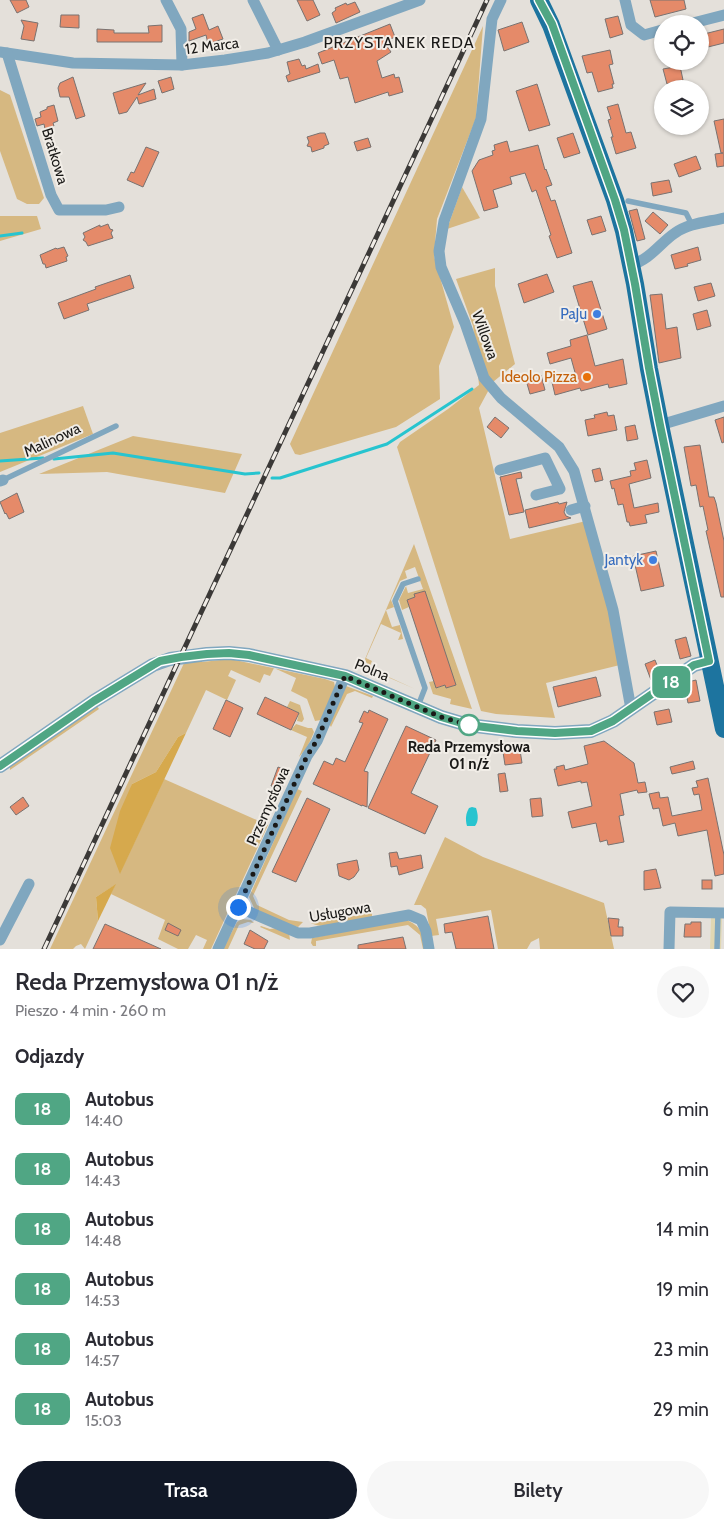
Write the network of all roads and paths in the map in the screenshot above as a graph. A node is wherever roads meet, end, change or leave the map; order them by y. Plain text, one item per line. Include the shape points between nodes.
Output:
1 (166, 0) edge
2 (253, 0) edge
3 (420, 0) edge
4 (501, 0) edge
5 (539, 0) edge
6 (625, 0) edge
7 (724, 15) edge
8 (709, 19) edge
9 (654, 32) edge
10 (278, 50) junction
11 (3, 52) edge
12 (182, 65) junction
13 (628, 201) dead end
14 (119, 207) dead end
15 (724, 218) edge
16 (692, 225) junction
17 (631, 265) junction
18 (724, 406) edge
19 (660, 425) junction
20 (116, 426) dead end
21 (500, 470) dead end
22 (2, 480) edge
23 (579, 484) junction
24 (560, 489) junction
25 (536, 495) dead end
26 (585, 506) junction
27 (571, 510) dead end
28 (418, 578) dead end
29 (709, 661) junction
30 (345, 676) junction
31 (418, 708) junction
32 (631, 709) junction
33 (723, 720) edge
34 (0, 766) edge
35 (29, 884) dead end
36 (238, 907) junction
37 (721, 913) edge
38 (0, 940) edge
39 (218, 949) edge
40 (430, 949) edge
41 (669, 949) edge
42 (717, 949) edge

1 - 12 street via 181,29
2 - 10 street
3 - 10 street, 12 Marca
4 - 23 street, Willowa via 492,19 481,119 444,221 439,251 441,267 484,378 501,398 559,447
5 - 17 main road via 552,24 615,200
6 - 9 street via 632,24 644,35
7 - 8 street
10 - 12 street, 12 Marca
11 - 12 street, 12 Marca via 73,63
11 - 14 street, Bratkowa via 51,195 59,210
13 - 16 lane via 686,213
15 - 16 street
16 - 17 street via 673,234 645,259
17 - 19 main road
18 - 19 street
19 - 29 main road
20 - 22 lane, Malinowa
21 - 24 street via 545,458
23 - 24 street
23 - 26 street, Willowa
24 - 25 street
26 - 27 street
26 - 32 street, Willowa via 613,610
28 - 31 lane via 403,584 395,601 425,688
29 - 32 street, Polna via 694,665
29 - 33 main road
30 - 31 street, Polna
30 - 34 street, Polna via 229,653 160,661 94,701
30 - 36 street, Przemysłowa
31 - 32 street, Polna via 468,725 555,733 591,731
35 - 38 street
36 - 39 street, Przemysłowa
36 - 40 street, Usługowa via 298,933 410,915 421,920
37 - 41 street via 670,912
37 - 42 lane

